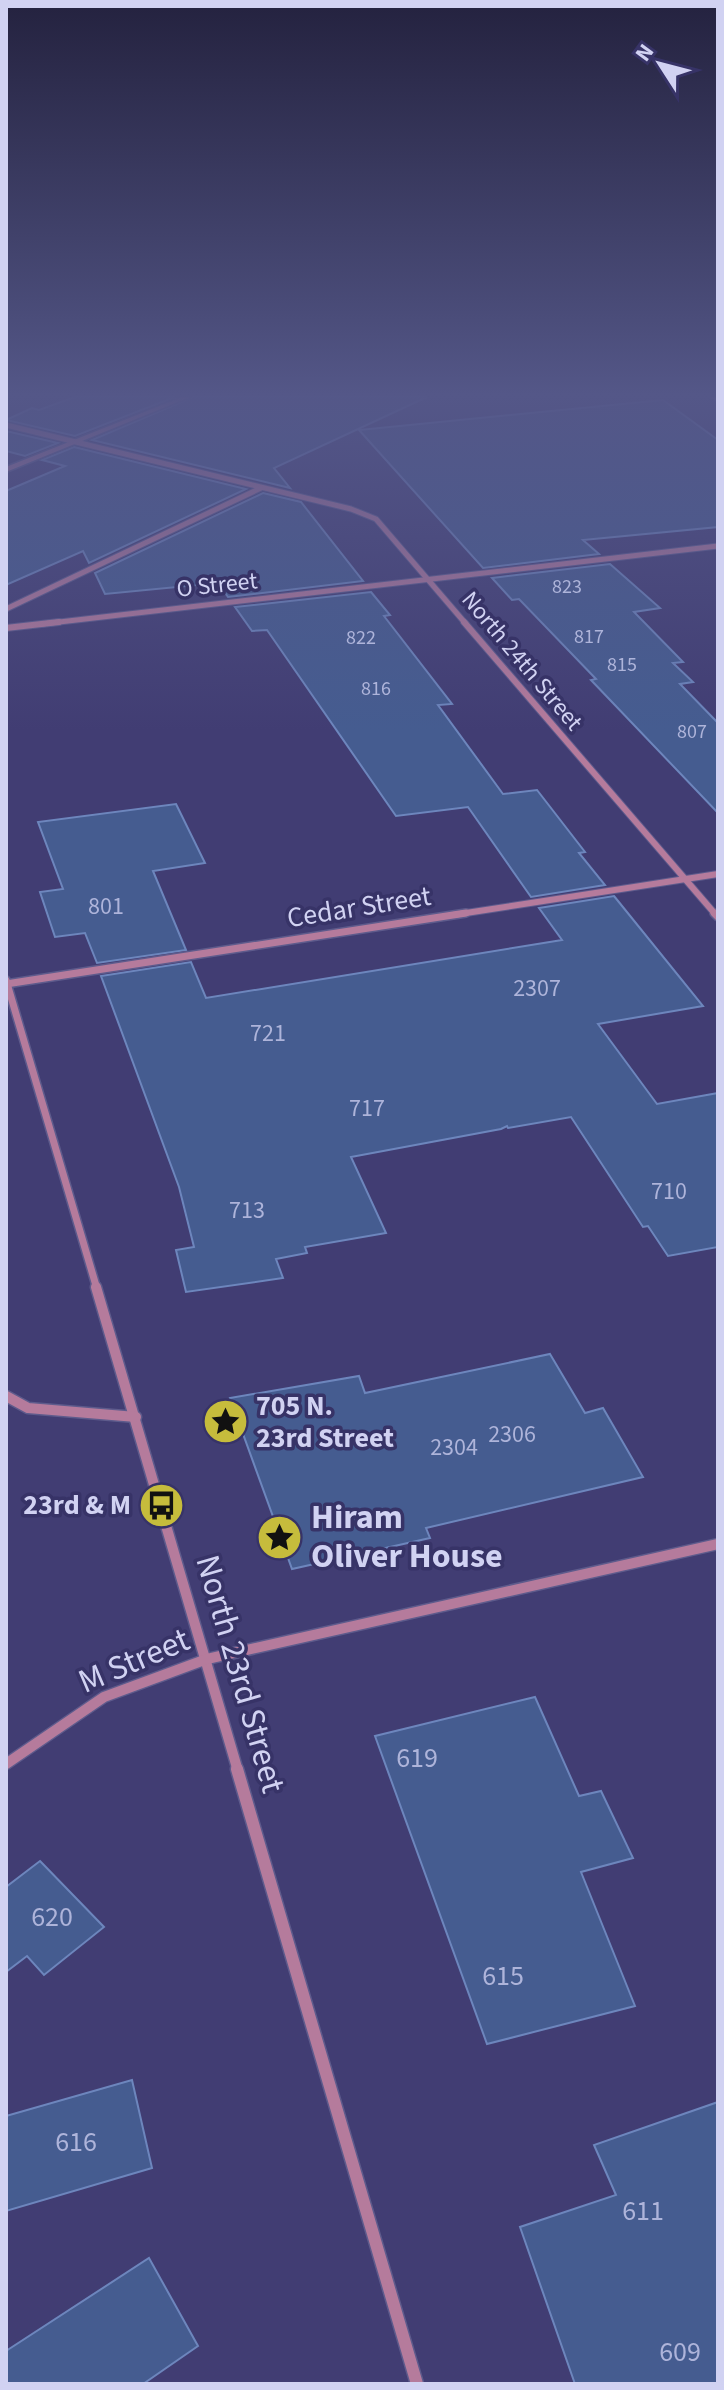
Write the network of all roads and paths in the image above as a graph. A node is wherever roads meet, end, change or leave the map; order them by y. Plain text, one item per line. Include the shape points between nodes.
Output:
1 (219, 509) edge
2 (349, 509) edge
3 (718, 546) edge
4 (428, 579) junction
5 (6, 609) edge
6 (6, 628) edge
7 (718, 874) edge
8 (684, 879) junction
9 (718, 917) edge
10 (6, 982) edge
11 (6, 1396) edge
12 (136, 1417) junction
13 (718, 1544) edge
14 (207, 1659) junction
15 (6, 1764) edge
16 (417, 2384) edge

1 - 5 street
2 - 4 street, North 24th Street via 376,519
3 - 4 street, O Street
4 - 6 street, O Street
4 - 8 street, North 24th Street
7 - 8 street, Cedar Street
8 - 9 street, North 24th Street
8 - 10 street, Cedar Street
10 - 12 street, North 23rd Street
11 - 12 street via 28,1408
12 - 14 street, North 23rd Street
13 - 14 street, M Street
14 - 15 street, M Street via 104,1697
14 - 16 street, North 23rd Street

